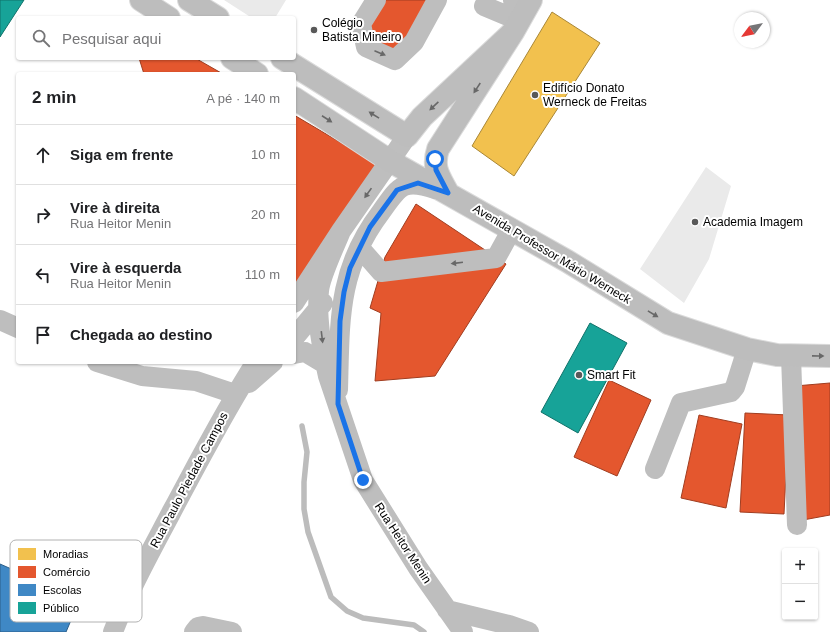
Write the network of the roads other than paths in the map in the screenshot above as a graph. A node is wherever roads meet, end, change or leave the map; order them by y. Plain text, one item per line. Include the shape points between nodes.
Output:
1 (141, 0) edge
2 (189, 0) edge
3 (376, 0) edge
4 (437, 0) edge
5 (484, 6) dead end
6 (521, 12) edge
7 (166, 16) edge
8 (215, 16) edge
9 (235, 60) edge
10 (285, 60) edge
11 (254, 72) edge
12 (296, 99) edge
13 (407, 136) junction
14 (390, 161) junction
15 (448, 193) junction
16 (512, 229) junction
17 (341, 231) junction
18 (360, 248) junction
19 (350, 268) junction
20 (296, 300) edge
21 (318, 310) junction
22 (0, 320) edge
23 (16, 327) edge
24 (296, 336) edge
25 (748, 349) junction
26 (296, 354) edge
27 (791, 356) junction
28 (830, 356) edge
29 (103, 364) edge
30 (268, 364) edge
31 (325, 364) junction
32 (235, 394) junction
33 (338, 404) junction
34 (655, 468) dead end
35 (797, 525) dead end
36 (142, 570) edge
37 (447, 610) junction
38 (117, 622) edge
39 (509, 625) junction
40 (113, 632) edge
41 (194, 632) edge
42 (232, 632) edge
43 (463, 632) edge
44 (488, 632) edge
45 (529, 632) edge

1 - 7 main road
2 - 8 main road
3 -> 4 street via 361,24 366,47 395,60 414,42
5 - 6 street
6 -> 13 main road
6 -> 15 main road via 438,149 435,159 436,170
9 - 11 main road
13 -> 10 main road
12 -> 14 main road, Avenida Professor Mário Werneck
13 - 14 street
14 - 15 main road, Avenida Professor Mário Werneck
14 -> 17 street
15 - 16 main road, Avenida Professor Mário Werneck
15 - 18 street, Rua Heitor Menin via 418,183 397,190 370,227
16 -> 18 street via 496,258 381,272
16 -> 25 main road, Avenida Professor Mário Werneck via 668,323
17 - 20 street
17 - 21 street, Rua Heitor Menin via 319,290
18 - 19 street, Rua Heitor Menin
19 - 21 street
19 - 33 street, Rua Heitor Menin via 340,321
21 - 24 street
21 -> 31 street, Rua Heitor Menin
22 - 23 street
25 - 27 main road, Avenida Professor Mário Werneck
25 - 34 street via 731,392 681,403
26 - 31 street via 305,352
27 -> 28 main road, Avenida Professor Mário Werneck
27 - 35 street
29 - 32 street via 142,376 196,381
30 - 32 street, Rua Paulo Piedade Campos
31 - 33 street, Rua Heitor Menin
32 - 36 street, Rua Paulo Piedade Campos
33 - 37 street, Rua Heitor Menin via 363,480
37 - 39 street
37 - 43 street, Rua Heitor Menin
38 - 40 street, Rua Paulo Piedade Campos
39 - 44 street via 498,625
39 - 45 street
41 - 42 street via 203,626

